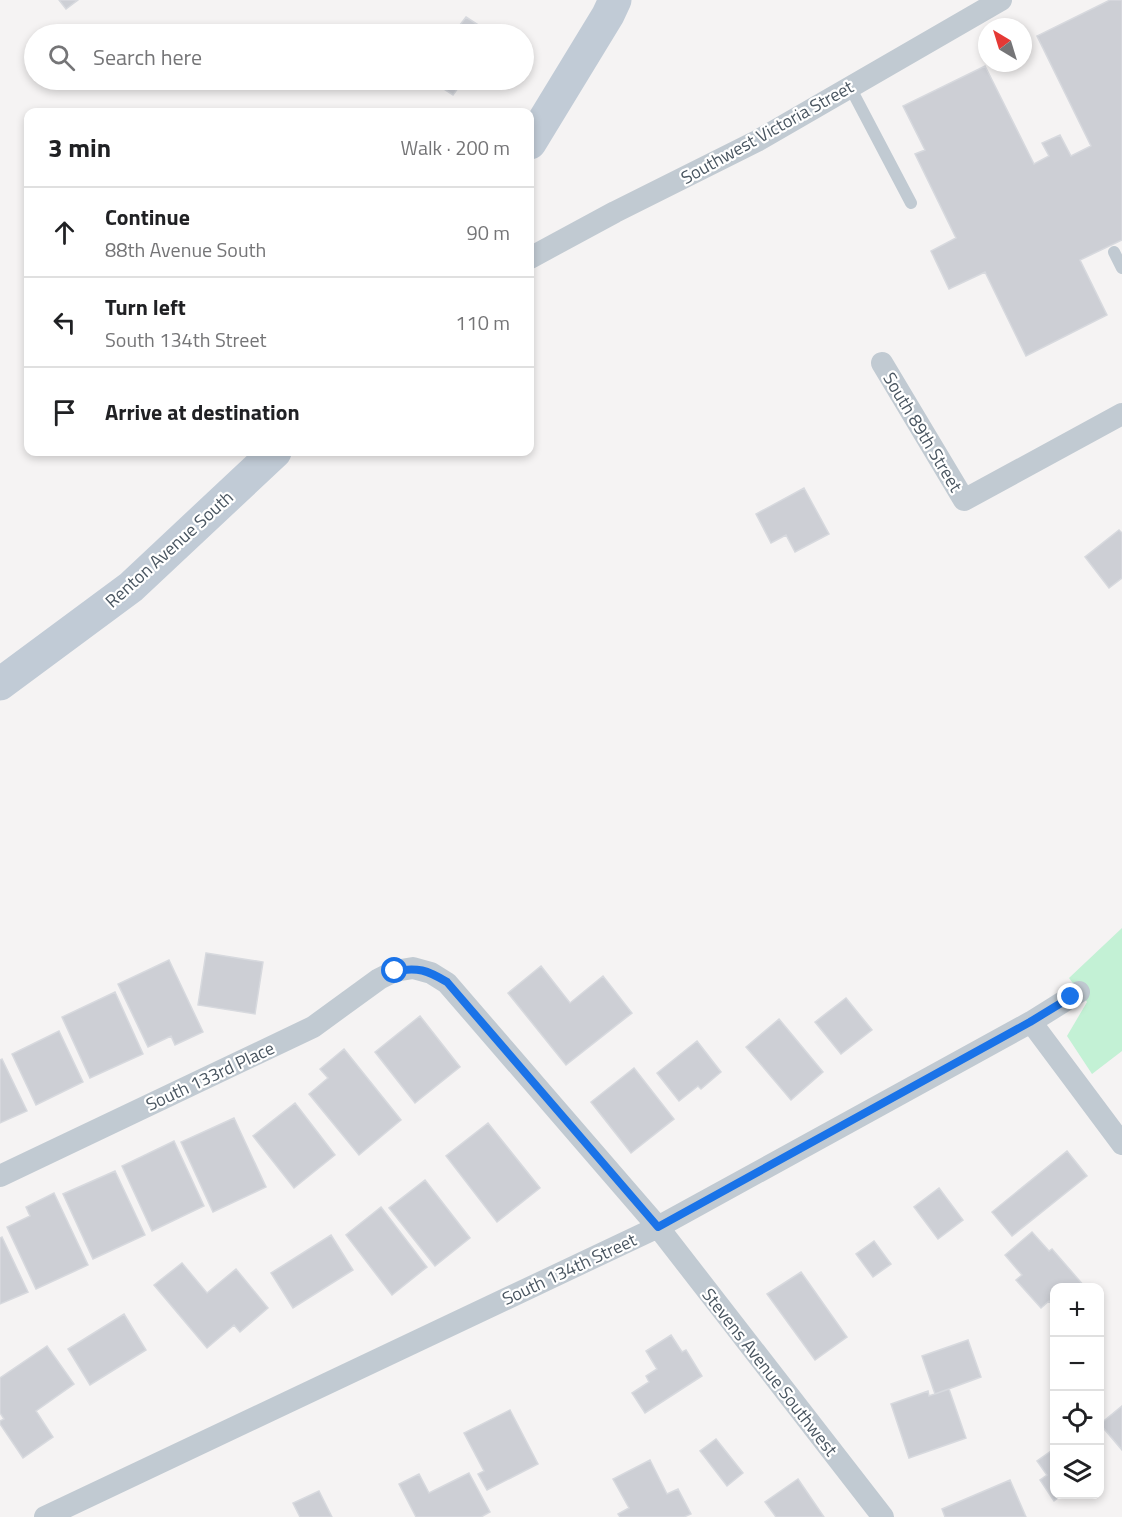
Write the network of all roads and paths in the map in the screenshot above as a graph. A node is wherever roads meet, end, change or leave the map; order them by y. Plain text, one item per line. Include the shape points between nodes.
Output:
1 (615, 0) edge
2 (1001, 0) edge
3 (850, 87) junction
4 (534, 136) edge
5 (911, 203) dead end
6 (1114, 252) dead end
7 (534, 256) edge
8 (1122, 268) edge
9 (882, 363) dead end
10 (1122, 414) edge
11 (271, 456) edge
12 (0, 684) edge
13 (413, 968) joint
14 (1079, 992) dead end
15 (1030, 1022) junction
16 (1122, 1144) edge
17 (0, 1176) edge
18 (658, 1227) junction
19 (45, 1517) edge
20 (883, 1517) edge

1 - 4 main road
2 - 3 street, Southwest Victoria Street
3 - 5 lane
3 - 7 street, Southwest Victoria Street via 757,141
6 - 8 lane
9 - 10 street, South 89th Street via 964,500
11 - 12 main road, Renton Avenue South via 131,586
13 - 17 street, South 133rd Place via 379,979 313,1027
13 - 18 street, Stevens Avenue Southwest via 447,982
14 - 15 street, South 134th Street
15 - 16 street
15 - 18 street, South 134th Street
18 - 19 street, South 134th Street
18 - 20 street, Stevens Avenue Southwest

